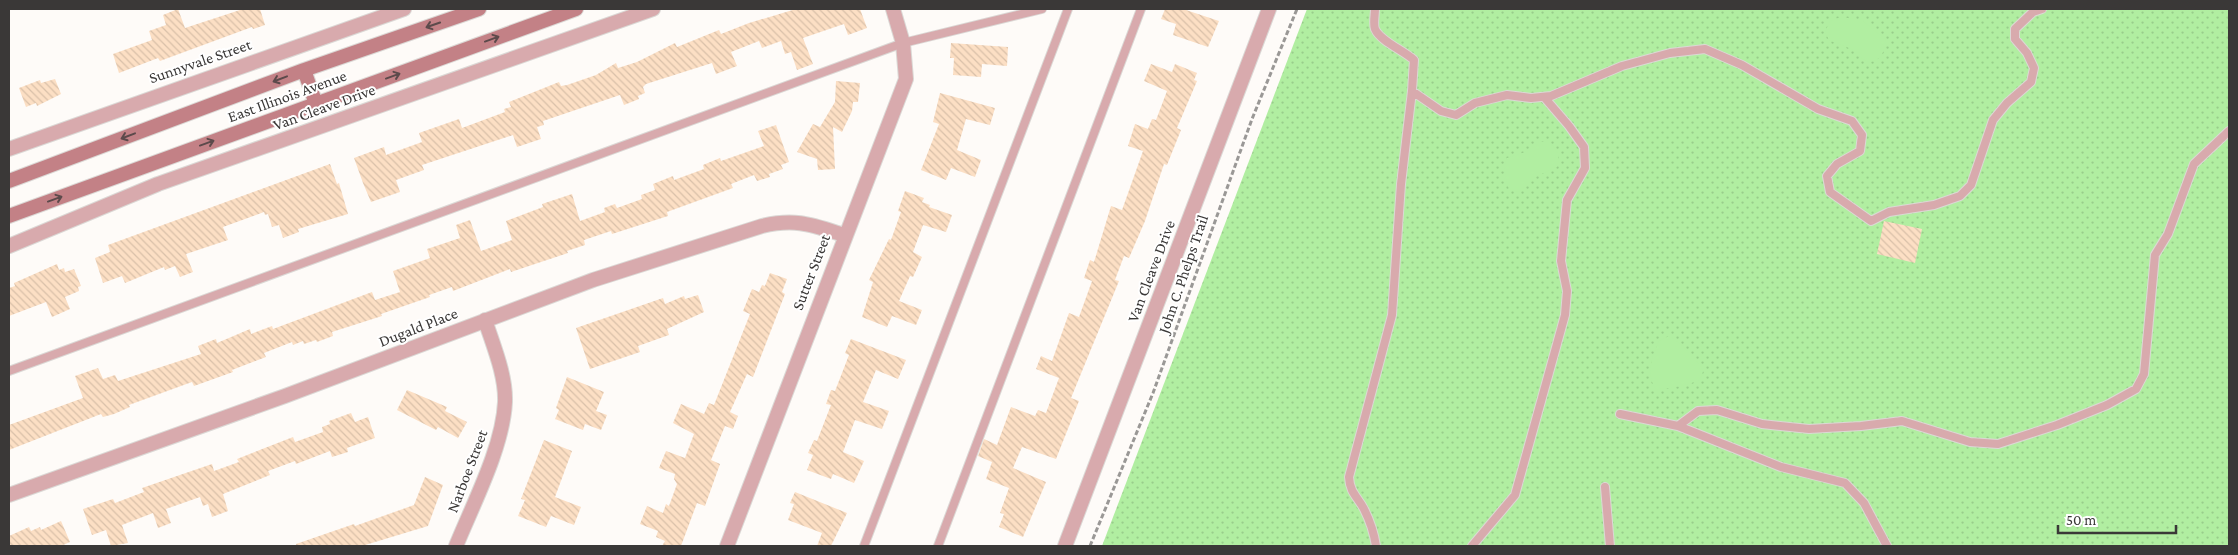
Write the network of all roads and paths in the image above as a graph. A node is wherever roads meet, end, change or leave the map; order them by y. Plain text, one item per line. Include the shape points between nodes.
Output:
1 (404, 9) edge
2 (479, 9) edge
3 (576, 9) edge
4 (653, 9) edge
5 (893, 9) edge
6 (1042, 9) edge
7 (1068, 9) edge
8 (1141, 9) edge
9 (1269, 9) edge
10 (1297, 9) edge
11 (1375, 9) edge
12 (2042, 9) edge
13 (904, 43) junction
14 (304, 70) junction
15 (1412, 92) junction
16 (1544, 97) junction
17 (316, 104) junction
18 (2229, 131) edge
19 (9, 149) edge
20 (9, 181) edge
21 (9, 216) edge
22 (844, 236) junction
23 (9, 246) edge
24 (485, 320) junction
25 (9, 371) edge
26 (1620, 414) dead end
27 (1678, 426) junction
28 (1605, 487) dead end
29 (9, 495) edge
30 (456, 546) edge
31 (726, 546) edge
32 (864, 546) edge
33 (938, 546) edge
34 (1065, 546) edge
35 (1090, 546) edge
36 (1376, 546) edge
37 (1472, 546) edge
38 (1610, 546) edge
39 (1887, 546) edge

1 - 19 street, Sunnyvale Street
2 -> 14 main road, East Illinois Avenue
17 -> 3 main road, East Illinois Avenue
4 - 23 street, Van Cleave Drive via 158,184
5 - 13 street, Sutter Street
6 - 13 lane
7 - 32 lane
8 - 33 lane
9 - 34 street, Van Cleave Drive
10 - 35 path, John C. Phelps Trail via 1252,119 1153,393
11 - 15 lane via 1375,29 1384,40 1414,60
12 - 16 lane via 2033,12 2015,29 2015,39 2034,68 2031,82 1993,120 1971,186 1960,196 1934,205 1889,212 1871,221 1830,192 1827,176 1837,164 1860,151 1862,135 1852,121 1818,108 1742,65 1705,49 1670,53 1622,66
13 - 22 street, Sutter Street via 906,79
13 - 25 lane
14 - 17 main road
14 -> 20 main road, East Illinois Avenue
15 - 16 lane via 1441,111 1456,115 1475,103 1507,95
15 - 36 lane via 1401,184 1392,314 1350,477 1350,489 1363,507 1373,529
16 - 37 lane via 1584,148 1585,168 1568,200 1561,261 1567,291 1565,315 1515,495
21 -> 17 main road, East Illinois Avenue
18 - 27 lane via 2194,164 2168,234 2155,255 2144,374 2136,389 2107,405 2057,426 1998,444 1970,442 1902,421 1809,430 1762,424 1717,410 1698,411
22 - 24 street, Dugald Place via 805,223 776,222 593,280
22 - 31 street, Sutter Street
24 - 29 street, Dugald Place
24 - 30 street, Narboe Street via 499,364 505,400 501,433
26 - 27 lane
27 - 39 lane via 1781,467 1845,483 1864,503
28 - 38 lane

